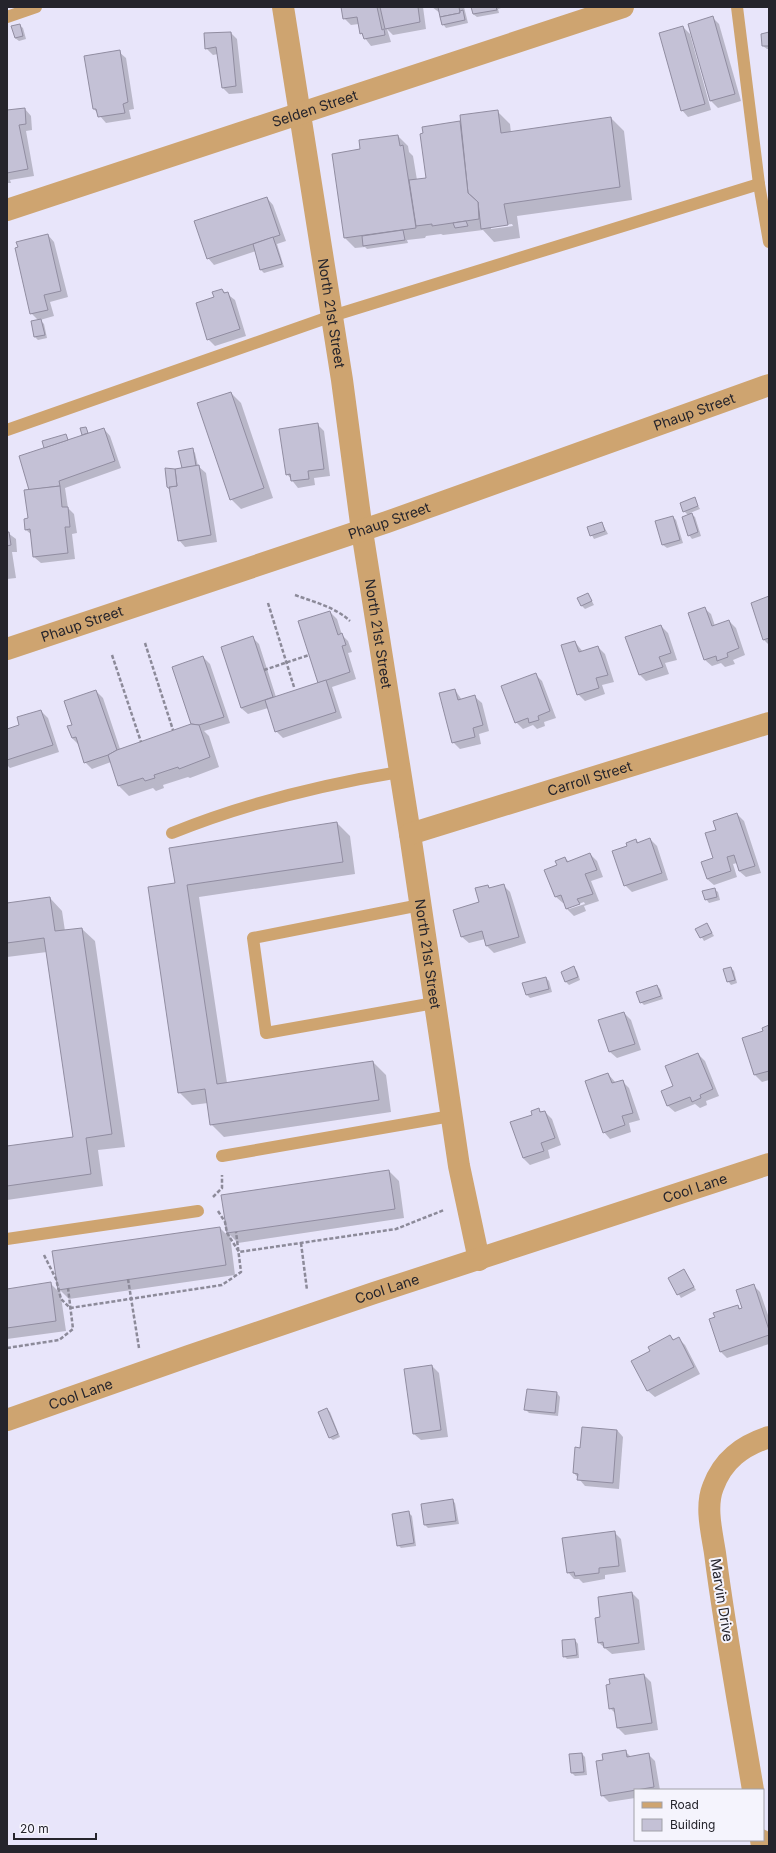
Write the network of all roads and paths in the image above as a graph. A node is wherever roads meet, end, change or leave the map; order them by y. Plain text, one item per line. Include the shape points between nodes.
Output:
1 (36, 7) edge
2 (283, 7) edge
3 (623, 7) edge
4 (737, 7) edge
5 (7, 17) edge
6 (300, 115) junction
7 (759, 184) junction
8 (7, 210) edge
9 (769, 242) edge
10 (332, 316) junction
11 (769, 385) edge
12 (7, 430) edge
13 (362, 531) junction
14 (295, 595) dead end
15 (268, 604) dead end
16 (352, 623) dead end
17 (145, 644) dead end
18 (7, 649) edge
19 (112, 655) dead end
20 (309, 655) dead end
21 (287, 662) junction
22 (264, 670) dead end
23 (294, 687) dead end
24 (769, 723) edge
25 (173, 730) dead end
26 (140, 742) dead end
27 (399, 772) junction
28 (172, 833) dead end
29 (410, 834) junction
30 (420, 905) junction
31 (434, 1003) junction
32 (451, 1116) junction
33 (222, 1156) dead end
34 (769, 1164) edge
35 (214, 1205) dead end
36 (444, 1210) dead end
37 (198, 1211) dead end
38 (236, 1232) dead end
39 (7, 1239) edge
40 (301, 1243) junction
41 (42, 1252) dead end
42 (239, 1252) junction
43 (479, 1260) junction
44 (128, 1279) dead end
45 (68, 1288) dead end
46 (307, 1296) dead end
47 (131, 1299) junction
48 (70, 1308) junction
49 (7, 1348) edge
50 (139, 1351) dead end
51 (7, 1420) edge
52 (769, 1437) edge
53 (753, 1789) edge

1 - 5 lane
2 - 6 street, North 21st Street
3 - 6 street, Selden Street
4 - 7 lane
6 - 8 street, Selden Street
6 - 10 street, North 21st Street
7 - 9 lane
7 - 10 lane
10 - 12 lane
10 - 13 street, North 21st Street
11 - 13 street, Phaup Street
13 - 18 street, Phaup Street
13 - 27 street, North 21st Street
14 - 16 path via 331,608
15 - 21 path
17 - 25 path
19 - 26 path
20 - 21 path
21 - 22 path
21 - 23 path
24 - 29 street, Carroll Street
27 - 28 lane via 338,782 264,801
27 - 29 street, North 21st Street
29 - 30 street, North 21st Street
30 - 31 street, North 21st Street
30 - 31 lane via 253,938 266,1033
31 - 32 street, North 21st Street
32 - 33 lane
32 - 43 street, North 21st Street
34 - 43 street, Cool Lane
35 - 42 path via 225,1222 227,1234
36 - 40 path via 396,1229
37 - 39 lane
38 - 42 path
40 - 42 path
40 - 46 path
41 - 48 path via 56,1279 61,1299
42 - 47 path via 240,1272 222,1285
43 - 51 street, Cool Lane via 189,1356
44 - 47 path
45 - 48 path
47 - 48 path
47 - 50 path
48 - 49 path via 73,1329 59,1340
52 - 53 street, Marvin Drive via 737,1451 722,1467 712,1488 710,1509

